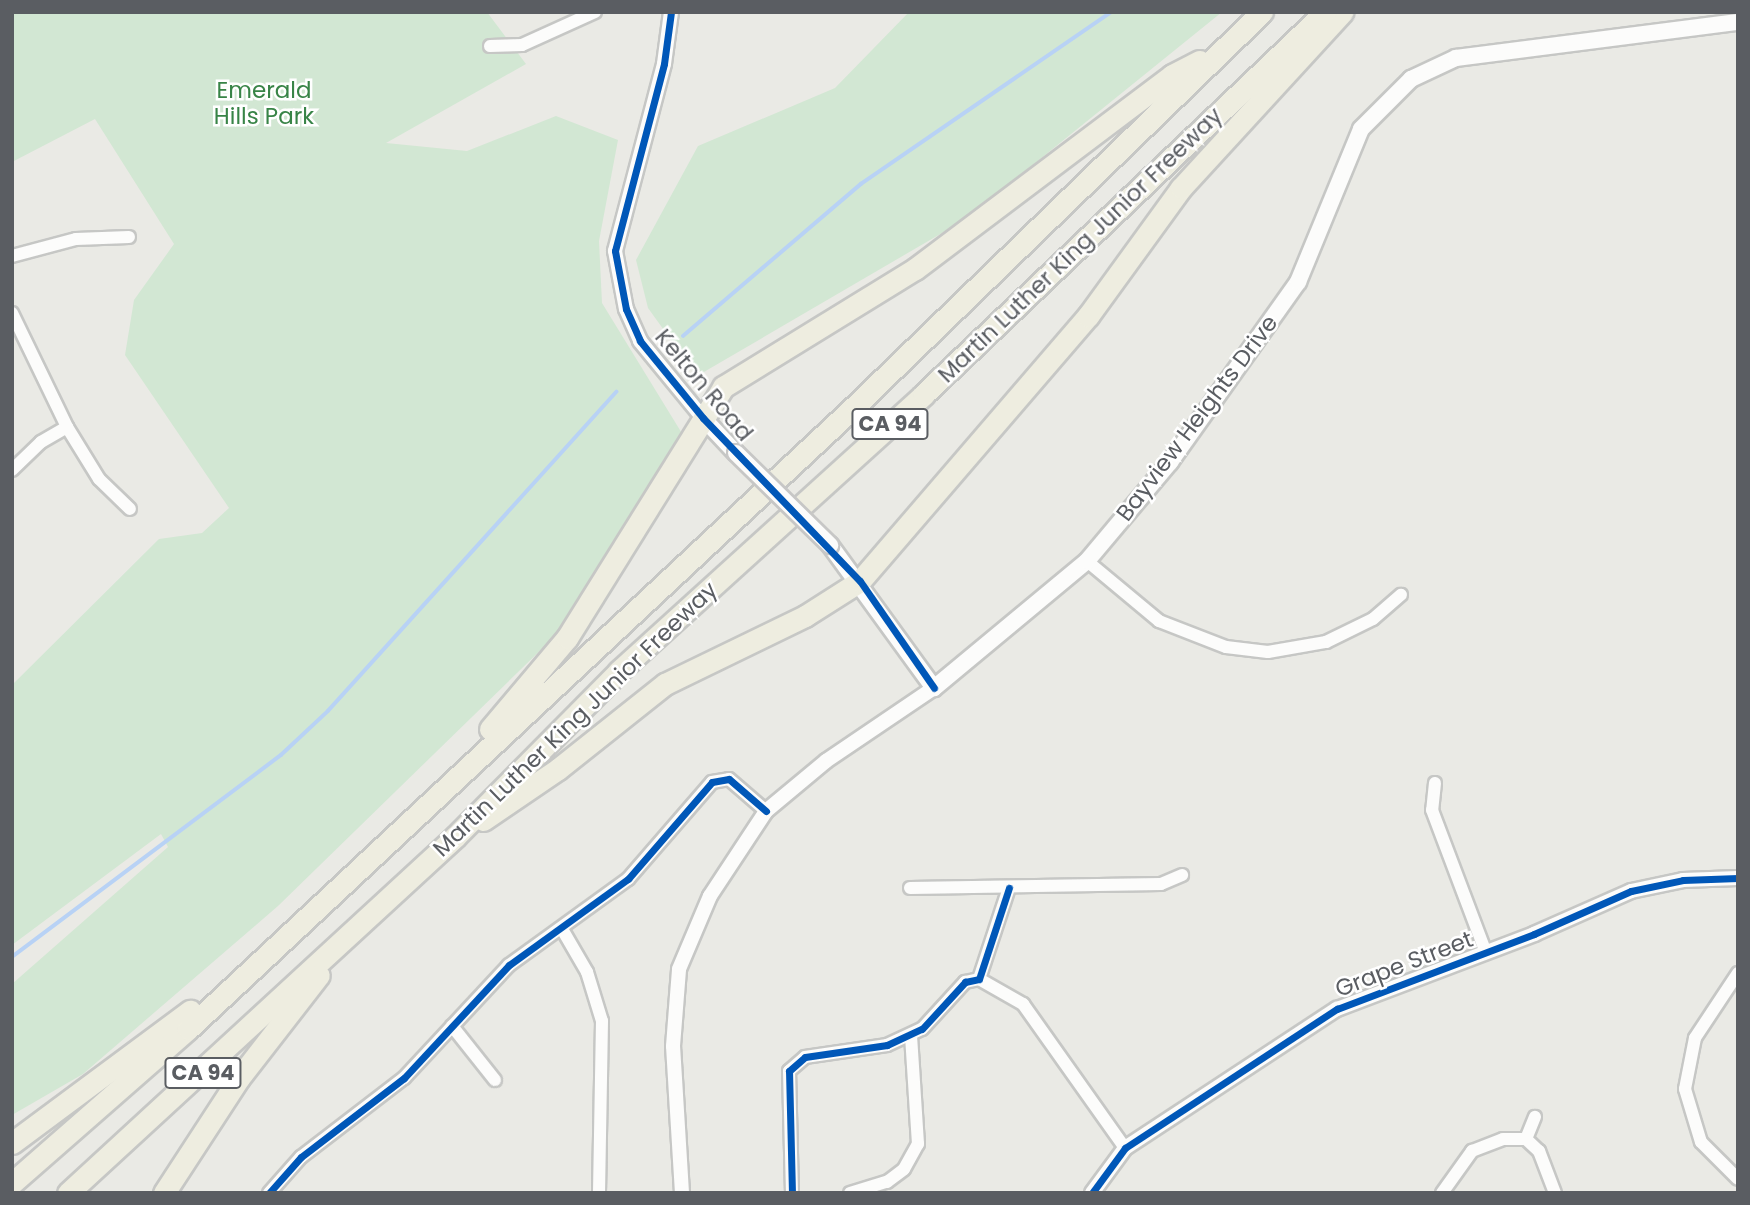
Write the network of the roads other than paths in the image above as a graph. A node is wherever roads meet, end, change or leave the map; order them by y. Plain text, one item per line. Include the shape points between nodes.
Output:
1 (595, 12) edge
2 (671, 12) edge
3 (1262, 12) edge
4 (1325, 12) edge
5 (1342, 12) edge
6 (1738, 22) edge
7 (490, 47) dead end
8 (1218, 52) junction
9 (129, 237) dead end
10 (12, 256) edge
11 (12, 313) edge
12 (703, 418) junction
13 (67, 427) junction
14 (12, 470) edge
15 (130, 509) dead end
16 (1087, 561) junction
17 (860, 581) junction
18 (1401, 595) dead end
19 (934, 688) junction
20 (1435, 783) dead end
21 (428, 802) junction
22 (766, 811) junction
23 (456, 836) junction
24 (1182, 875) dead end
25 (1738, 878) edge
26 (910, 888) dead end
27 (1009, 888) junction
28 (562, 929) junction
29 (335, 949) junction
30 (1486, 953) junction
31 (248, 968) junction
32 (1738, 973) edge
33 (979, 979) junction
34 (452, 1026) junction
35 (911, 1036) junction
36 (495, 1080) dead end
37 (1535, 1117) dead end
38 (1526, 1139) junction
39 (12, 1143) edge
40 (1125, 1148) junction
41 (1738, 1180) edge
42 (12, 1183) edge
43 (68, 1193) edge
44 (164, 1193) edge
45 (269, 1193) edge
46 (599, 1193) edge
47 (682, 1193) edge
48 (792, 1193) edge
49 (850, 1193) edge
50 (1093, 1193) edge
51 (1442, 1193) edge
52 (1555, 1193) edge

1 - 7 street via 522,45
2 - 12 street, Kelton Road via 664,64 615,251 626,309 640,341
3 - 8 highway, Martin Luther King Junior Freeway / CA 94
4 - 23 highway, Martin Luther King Junior Freeway / CA 94 via 924,394 619,671
5 - 17 highway via 1199,167 1088,316
6 - 16 main road, Bayview Heights Drive via 1483,53 1456,58 1411,79 1361,130 1298,282 1244,363
8 - 12 highway via 1172,75 915,269 723,387
8 - 21 highway, Martin Luther King Junior Freeway / CA 94 via 856,405
9 - 10 street via 76,239
11 - 13 street
12 - 17 main road, Kelton Road, bridge
12 - 21 highway via 567,638
13 - 14 street
13 - 15 street via 99,479
16 - 18 street via 1159,621 1226,648 1268,652 1326,642 1373,619
16 - 19 main road, Bayview Heights Drive
17 - 19 main road, Kelton Road
17 - 23 highway via 805,616 665,684 558,769
19 - 22 street, Bayview Heights Drive via 826,761
20 - 30 street via 1432,810
21 - 31 highway, Martin Luther King Junior Freeway / CA 94
22 - 28 street via 729,779 712,782 648,860
22 - 47 street, Bayview Heights Drive via 710,896 679,969 673,1046
23 - 29 highway, Martin Luther King Junior Freeway / CA 94
24 - 27 street via 1161,884
25 - 30 street, Grape Street via 1683,880 1630,891
26 - 27 street
27 - 33 street
28 - 34 street via 509,965
28 - 46 street via 587,972 603,1021
29 - 43 highway, Martin Luther King Junior Freeway / CA 94
29 - 44 highway via 302,1002 239,1078
30 - 40 street, Grape Street via 1337,1009
31 - 39 highway
31 - 42 highway, Martin Luther King Junior Freeway / CA 94 via 60,1146
32 - 41 street via 1695,1038 1685,1089 1701,1142
33 - 35 street via 965,982
33 - 40 street via 1023,1004
34 - 36 street
34 - 45 street via 404,1079 301,1157
35 - 48 street via 804,1057 789,1072
35 - 49 street via 918,1144 904,1169 887,1182
37 - 38 street
38 - 51 street via 1503,1139 1472,1151
38 - 52 street via 1545,1161
40 - 50 street, Grape Street

